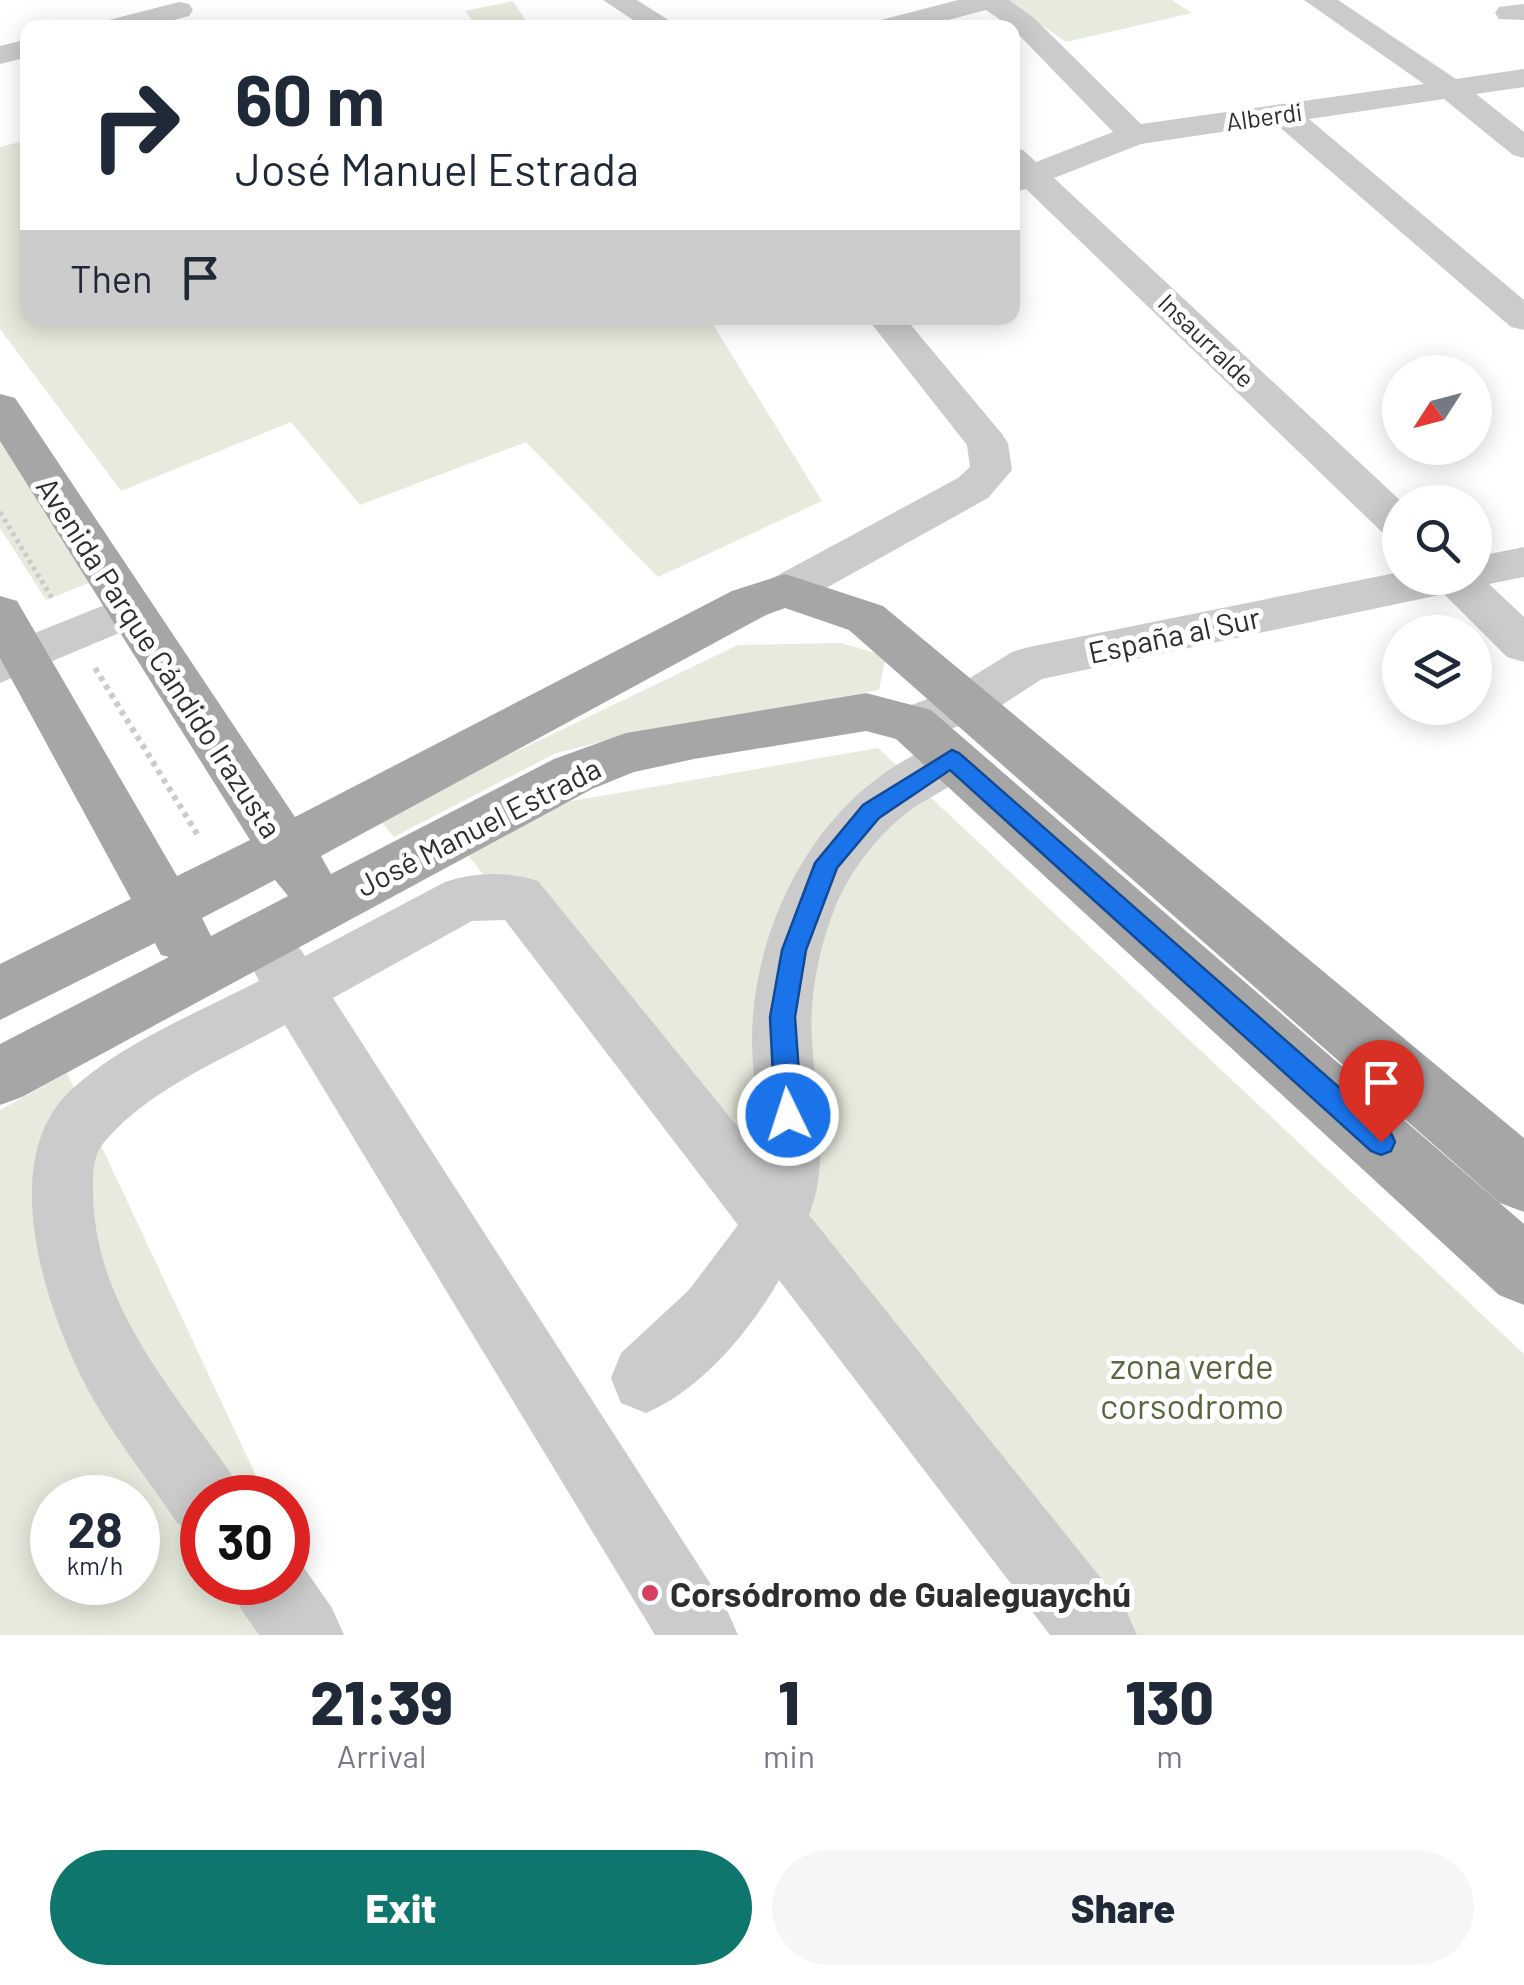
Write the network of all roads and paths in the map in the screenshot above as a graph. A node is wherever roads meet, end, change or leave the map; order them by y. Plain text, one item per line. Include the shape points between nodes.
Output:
1 (616, 0) edge
2 (991, 0) edge
3 (1318, 0) edge
4 (174, 5) edge
5 (133, 20) edge
6 (652, 20) edge
7 (914, 20) edge
8 (1018, 20) edge
9 (1020, 21) edge
10 (1524, 78) edge
11 (1454, 89) junction
12 (1284, 114) junction
13 (1134, 135) junction
14 (1524, 148) edge
15 (1020, 172) edge
16 (1020, 173) edge
17 (1524, 319) edge
18 (892, 325) edge
19 (0, 407) edge
20 (1382, 507) edge
21 (0, 512) edge
22 (1524, 562) edge
23 (1492, 569) edge
24 (784, 591) junction
25 (1382, 592) edge
26 (1474, 595) edge
27 (132, 610) junction
28 (74, 634) junction
29 (8, 644) edge
30 (1524, 644) edge
31 (966, 704) junction
32 (932, 741) junction
33 (199, 838) dead end
34 (284, 849) junction
35 (322, 905) junction
36 (167, 906) junction
37 (279, 964) junction
38 (197, 970) junction
39 (0, 993) edge
40 (0, 1076) edge
41 (1524, 1180) edge
42 (773, 1218) junction
43 (1524, 1270) edge
44 (646, 1378) dead end
45 (188, 1475) edge
46 (284, 1605) edge
47 (304, 1635) edge
48 (699, 1635) edge
49 (1098, 1635) edge

1 - 6 street
2 - 7 street
2 - 8 street
3 - 11 street
4 - 5 street
9 - 13 street
10 - 11 street, Alberdi
11 - 12 street, Alberdi
11 - 14 street
12 - 13 street, Alberdi
12 - 17 street
13 - 15 street, Alberdi
16 - 20 street, Insaurralde
18 - 24 street via 987,443 991,470 973,488
19 - 27 main road, Avenida Parque Cándido Irazusta
21 - 28 path
22 - 23 street
24 - 31 main road via 866,618
24 - 34 main road via 749,603
25 - 31 street, España al Sur via 1029,664
26 - 30 street
27 - 28 street
27 - 34 main road, Avenida Parque Cándido Irazusta
28 - 29 street
28 - 33 path
29 - 36 main road
31 - 32 street, España al Sur
31 - 41 main road
32 - 35 main road, José Manuel Estrada via 866,712 626,753
32 - 42 street, España al Sur via 827,863 794,950 782,1017 787,1179
32 - 43 main road, José Manuel Estrada
34 - 35 main road, Avenida Parque Cándido Irazusta
34 - 36 main road
35 - 37 main road, José Manuel Estrada
36 - 38 main road
36 - 39 main road
37 - 38 main road, José Manuel Estrada
37 - 42 street via 464,898 519,897
37 - 45 street via 83,1120 62,1158 61,1222 77,1286 110,1362
37 - 48 street
38 - 40 main road, José Manuel Estrada
42 - 44 street, España al Sur via 723,1307
42 - 49 street
46 - 47 street

